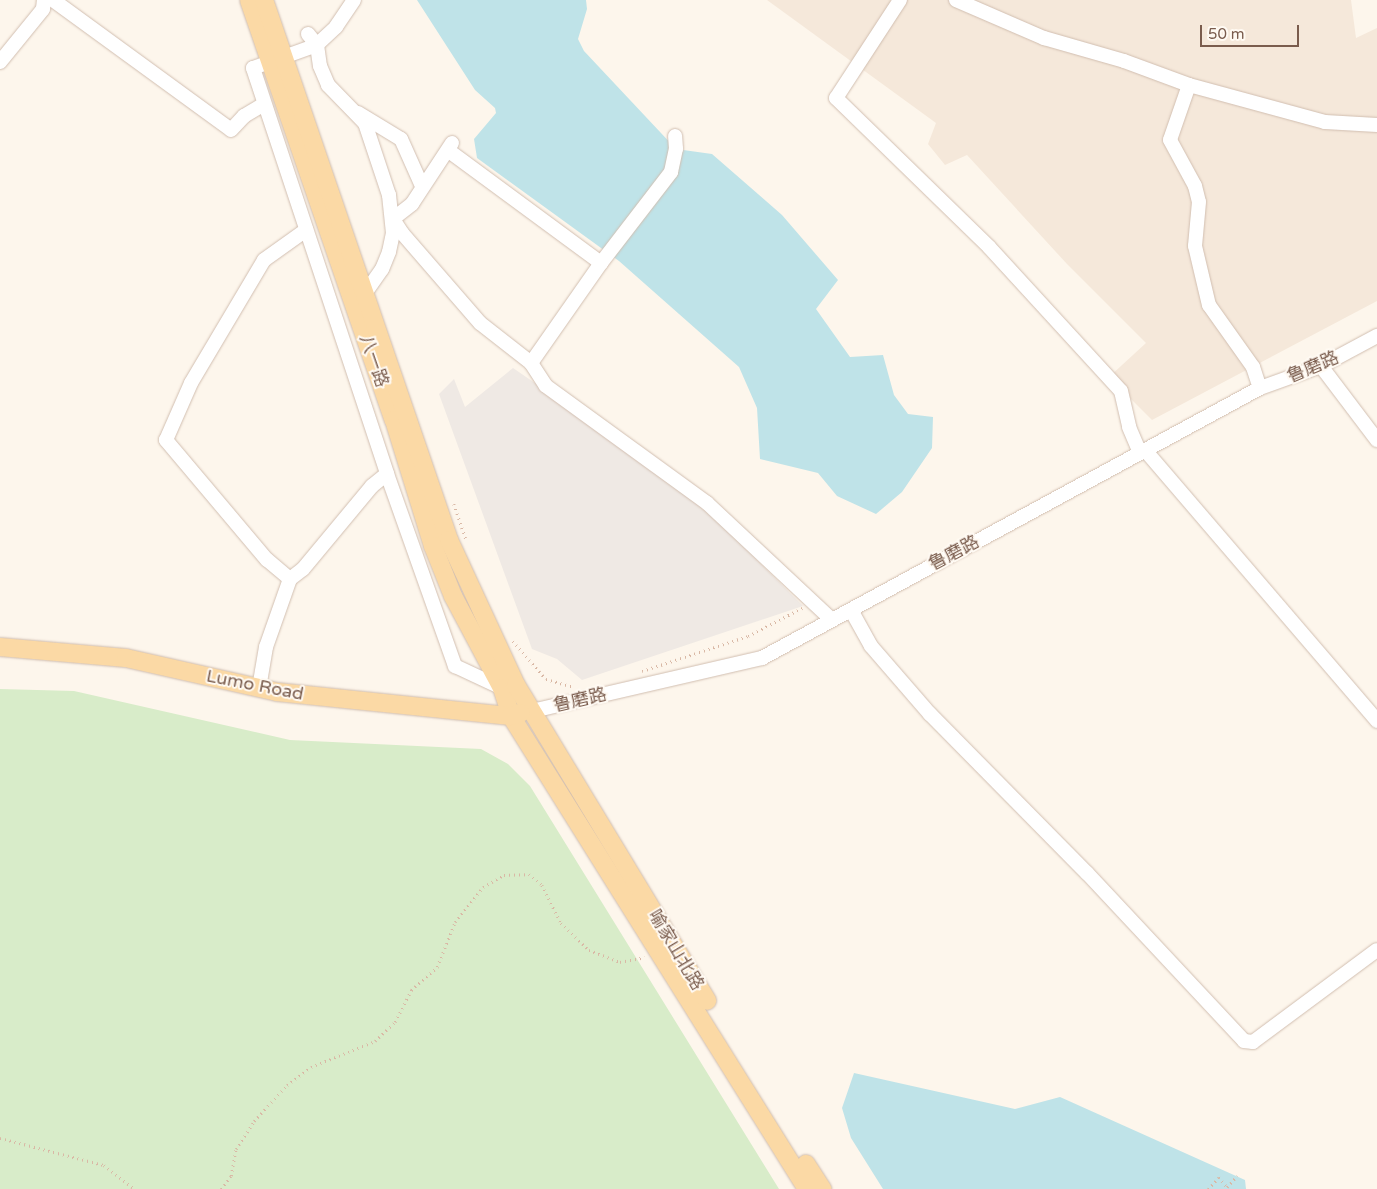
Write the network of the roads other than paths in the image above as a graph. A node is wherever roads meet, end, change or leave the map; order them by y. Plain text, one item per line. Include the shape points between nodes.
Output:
1 (44, 0) edge
2 (53, 0) edge
3 (249, 0) edge
4 (264, 0) edge
5 (354, 0) edge
6 (900, 0) edge
7 (956, 0) edge
8 (268, 33) junction
9 (308, 34) dead end
10 (318, 45) junction
11 (278, 60) junction
12 (0, 62) edge
13 (1189, 85) junction
14 (264, 104) junction
15 (357, 112) junction
16 (1377, 125) edge
17 (675, 136) dead end
18 (422, 186) junction
19 (393, 219) junction
20 (306, 230) junction
21 (601, 263) junction
22 (365, 293) junction
23 (1377, 336) edge
24 (532, 363) junction
25 (1321, 366) junction
26 (1260, 388) junction
27 (1377, 440) edge
28 (1143, 451) junction
29 (387, 474) junction
30 (290, 579) junction
31 (851, 610) junction
32 (832, 620) junction
33 (0, 647) edge
34 (259, 688) junction
35 (502, 688) junction
36 (532, 711) junction
37 (511, 716) junction
38 (1377, 721) edge
39 (1377, 950) edge
40 (807, 1189) edge
41 (822, 1189) edge

1 - 12 street via 43,9
2 - 14 street via 231,130 244,116
3 - 8 main road, 八一路
4 - 8 main road, 八一路
5 - 10 street via 336,27
6 - 28 street via 836,98 989,247 1121,391 1129,428
7 - 13 street via 1044,38 1124,60
8 - 11 main road, 八一路
9 - 10 street
10 - 11 street
10 - 15 street via 320,66 328,85 344,104
11 - 14 street via 253,68
11 - 22 main road, 八一路
11 - 35 main road, 八一路 via 433,546 453,596
13 - 16 street via 1325,122
13 - 26 street via 1170,140 1195,186 1199,202 1194,246 1209,305 1253,367
14 - 20 street
15 - 18 street via 401,139
15 - 19 street via 365,123 379,163
17 - 21 street via 671,172
18 - 19 street via 412,204
18 - 21 street via 450,147
19 - 22 street via 389,252 382,269
19 - 24 street via 480,323
20 - 29 street
20 - 30 street via 264,260 191,383 166,440 268,560
21 - 24 street
22 - 36 main road, 八一路 via 448,540 505,664
23 - 25 street, 鲁磨路
24 - 32 street via 546,386 707,503
25 - 26 street, 鲁磨路
25 - 27 street
26 - 28 street, 鲁磨路
28 - 31 street, 鲁磨路
28 - 38 street
29 - 30 street via 372,486 303,569
29 - 35 street via 455,666
30 - 34 street via 266,648
31 - 32 street, 鲁磨路
31 - 39 street via 871,646 930,714 1074,859 1244,1041 1253,1042
32 - 36 street, 鲁磨路 via 762,658
33 - 34 main road, Lumo Road via 126,658
34 - 37 main road, Lumo Road
35 - 37 main road, 八一路
36 - 37 main road, 鲁磨路
36 - 41 main road, 喻家山北路
37 - 40 main road, 喻家山北路

